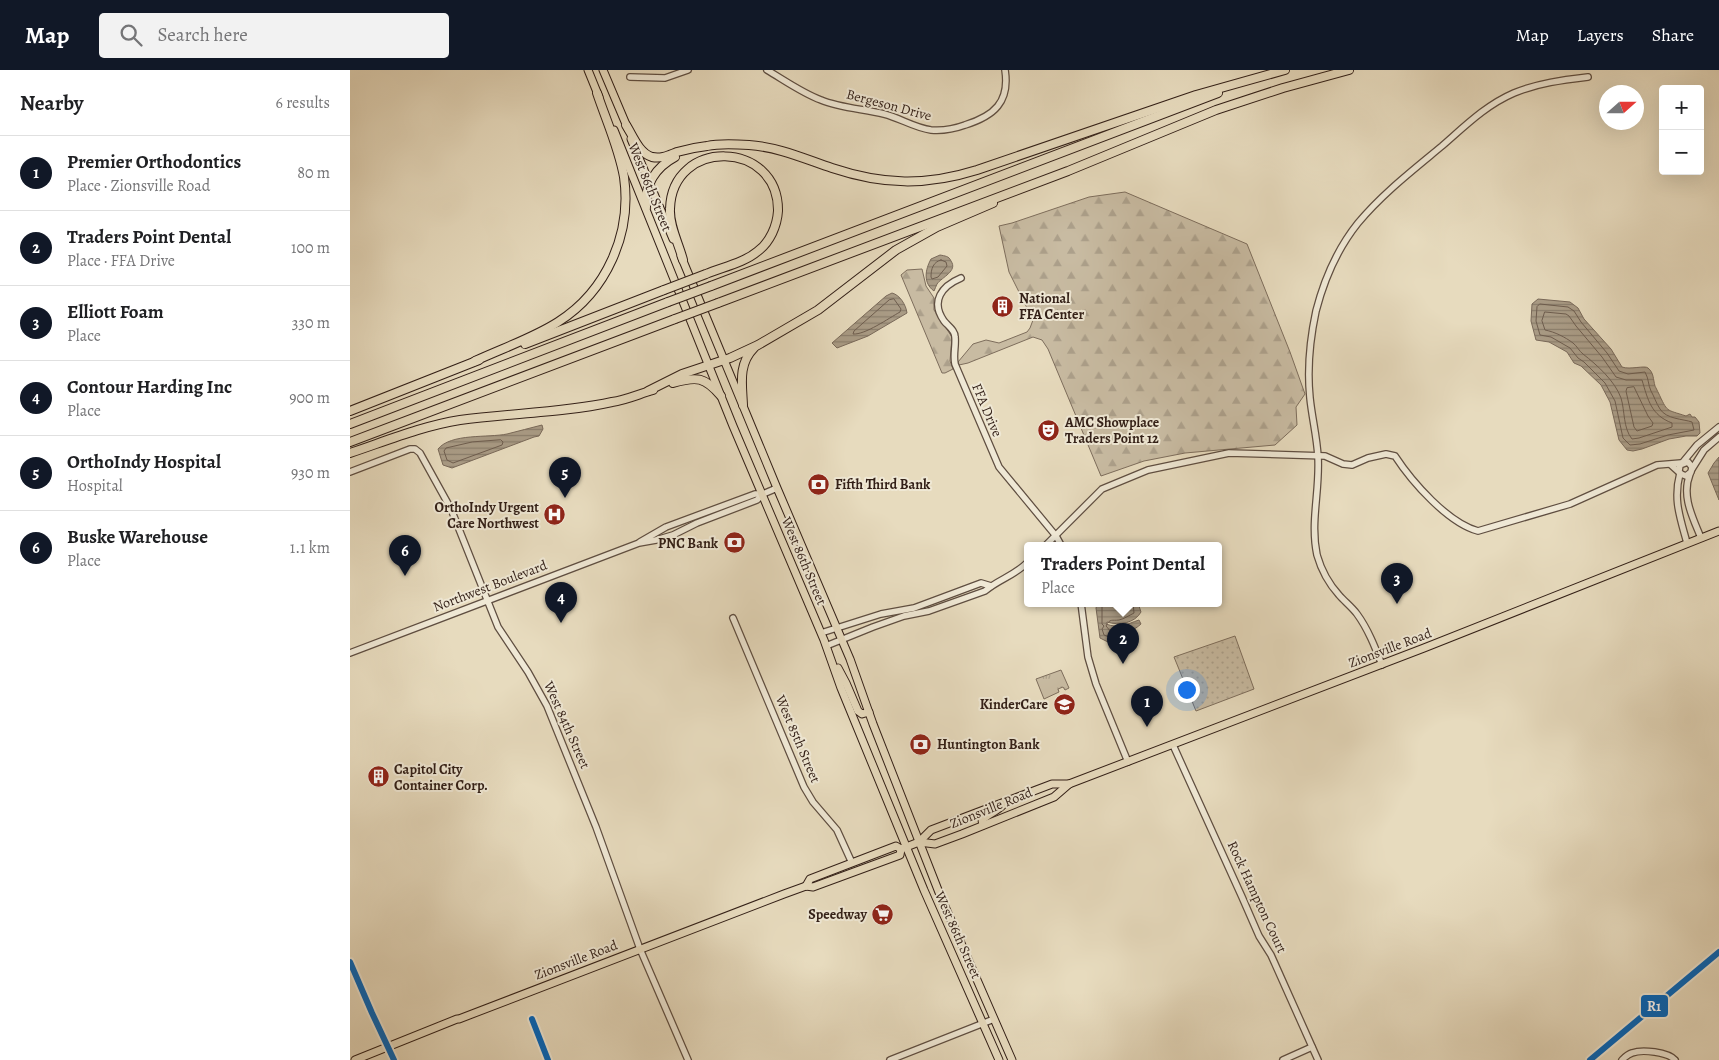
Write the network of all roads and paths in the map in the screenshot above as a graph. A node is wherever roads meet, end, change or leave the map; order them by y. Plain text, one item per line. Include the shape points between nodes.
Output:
1 (588, 70) edge
2 (604, 70) edge
3 (688, 70) edge
4 (767, 70) edge
5 (1004, 70) edge
6 (1285, 70) edge
7 (1349, 70) edge
8 (630, 77) dead end
9 (1588, 77) dead end
10 (1260, 78) junction
11 (597, 93) junction
12 (626, 125) junction
13 (693, 149) junction
14 (1068, 170) junction
15 (649, 184) junction
16 (646, 207) junction
17 (683, 260) junction
18 (961, 278) dead end
19 (758, 344) junction
20 (725, 360) junction
21 (476, 361) junction
22 (709, 365) junction
23 (648, 391) junction
24 (721, 396) junction
25 (743, 405) junction
26 (350, 411) edge
27 (350, 424) edge
28 (1719, 427) edge
29 (1719, 437) edge
30 (350, 442) edge
31 (350, 453) edge
32 (1318, 456) junction
33 (1682, 463) junction
34 (1671, 465) junction
35 (1691, 471) junction
36 (350, 472) edge
37 (1679, 472) junction
38 (777, 488) junction
39 (763, 494) junction
40 (1719, 531) edge
41 (1056, 536) junction
42 (1701, 538) junction
43 (639, 542) junction
44 (1049, 542) edge
45 (1059, 542) edge
46 (1687, 543) junction
47 (1024, 566) edge
48 (990, 586) junction
49 (486, 601) junction
50 (1082, 607) edge
51 (733, 618) dead end
52 (837, 628) junction
53 (821, 633) junction
54 (842, 640) junction
55 (826, 646) junction
56 (350, 653) edge
57 (830, 658) junction
58 (1382, 665) junction
59 (868, 712) junction
60 (1173, 745) junction
61 (1128, 762) junction
62 (1069, 784) junction
63 (1006, 802) junction
64 (983, 825) junction
65 (919, 842) junction
66 (904, 848) junction
67 (852, 863) junction
68 (806, 886) junction
69 (640, 949) junction
70 (994, 1019) junction
71 (984, 1024) junction
72 (1312, 1047) junction
73 (356, 1060) edge
74 (688, 1060) edge
75 (890, 1060) edge
76 (1000, 1060) edge
77 (1012, 1060) edge
78 (1283, 1060) edge
79 (1318, 1060) edge
80 (1622, 1060) edge
81 (1675, 1060) edge

1 - 11 main road, West 86th Street
2 - 12 main road, West 86th Street
3 - 8 street via 661,78
4 - 5 street, Bergeson Drive via 822,101 886,114 922,128 948,130 982,119 994,111 1003,97 1006,84
6 - 10 highway
7 - 14 highway via 1222,108
9 - 32 street via 1539,84 1490,105 1395,186 1357,224 1333,263 1316,311 1309,358 1310,397
10 - 13 highway via 1196,95 977,170 936,180 869,179 786,152 756,146 715,144
10 - 27 highway, bridge
11 - 16 main road, West 86th Street
11 - 21 highway via 624,179 624,220 611,263 595,289 565,317
12 - 13 highway via 640,149 652,156 664,157
12 - 15 main road, West 86th Street
13 - 15 highway via 660,167
14 - 19 highway via 922,235 896,250 818,310
14 - 30 highway, bridge
15 - 16 highway
15 - 17 main road, West 86th Street
16 - 22 main road, West 86th Street
17 - 20 main road, West 86th Street
17 - 21 highway, bridge via 670,210 671,196 681,177 695,164 715,156 750,162 765,175 778,208 774,229 757,252
18 - 41 street, FFA Drive via 943,288 938,303 939,311 955,336 955,364 999,467
19 - 20 highway
19 - 25 highway via 743,362
20 - 22 highway
20 - 25 main road, West 86th Street
21 - 26 highway
22 - 23 highway
22 - 24 main road, West 86th Street
23 - 24 highway via 694,378 708,383
23 - 31 highway via 594,405 443,424
24 - 39 main road, West 86th Street
25 - 38 main road, West 86th Street
28 - 33 street
29 - 35 street via 1704,450
32 - 34 street via 1352,465 1386,454 1395,456 1429,497 1452,517 1478,531 1570,504 1656,465
32 - 41 street via 1229,453 1148,470 1102,489
32 - 58 street via 1313,524 1321,568 1331,585 1357,614
33 - 34 street
33 - 35 street via 1689,463
33 - 37 street
34 - 37 street
35 - 37 street via 1684,475
35 - 42 street via 1687,500
36 - 49 street, West 84th Street via 410,449 418,451 451,509
37 - 46 street via 1677,507
38 - 39 street, Northwest Boulevard
38 - 52 main road, West 86th Street
39 - 43 street, Northwest Boulevard via 755,494 666,527
39 - 43 street, Northwest Boulevard via 757,500 673,535
39 - 53 main road, West 86th Street
40 - 42 main road, Zionsville Road
41 - 44 street
41 - 45 street, FFA Drive
42 - 46 main road, Zionsville Road
43 - 49 street, Northwest Boulevard
46 - 58 main road, Zionsville Road
47 - 48 street
48 - 52 street via 982,583 914,608
48 - 54 street via 948,605 904,616
49 - 56 street, Northwest Boulevard
49 - 69 street, West 84th Street via 502,634 547,706 594,821
50 - 61 street via 1088,656 1096,684
51 - 67 street, West 85th Street via 804,787 837,830
52 - 53 street
52 - 54 main road, West 86th Street
53 - 55 main road, West 86th Street
54 - 55 street
54 - 59 main road, West 86th Street
55 - 57 main road, West 86th Street
57 - 59 main road via 858,711 862,714
57 - 66 main road, West 86th Street
58 - 60 main road, Zionsville Road
59 - 65 main road, West 86th Street
60 - 61 main road, Zionsville Road
60 - 72 street, Rock Hampton Court
61 - 62 main road, Zionsville Road
62 - 63 main road, Zionsville Road via 1052,784
62 - 64 main road, Zionsville Road via 1054,797
63 - 64 main road via 997,812 984,817
63 - 65 main road, Zionsville Road via 931,830
64 - 65 main road, Zionsville Road via 935,844
65 - 66 main road, Zionsville Road
65 - 70 main road, West 86th Street
66 - 67 main road, Zionsville Road via 896,846
66 - 68 main road, Zionsville Road via 900,855 813,888
66 - 71 main road, West 86th Street
67 - 68 main road, Zionsville Road via 810,879
68 - 69 main road, Zionsville Road
69 - 73 main road, Zionsville Road
69 - 74 street, West 84th Street
70 - 71 street
70 - 77 main road, West 86th Street
71 - 75 street
71 - 76 main road, West 86th Street
72 - 78 street
72 - 79 street, Rock Hampton Court
80 - 81 street via 1633,1052 1664,1053

